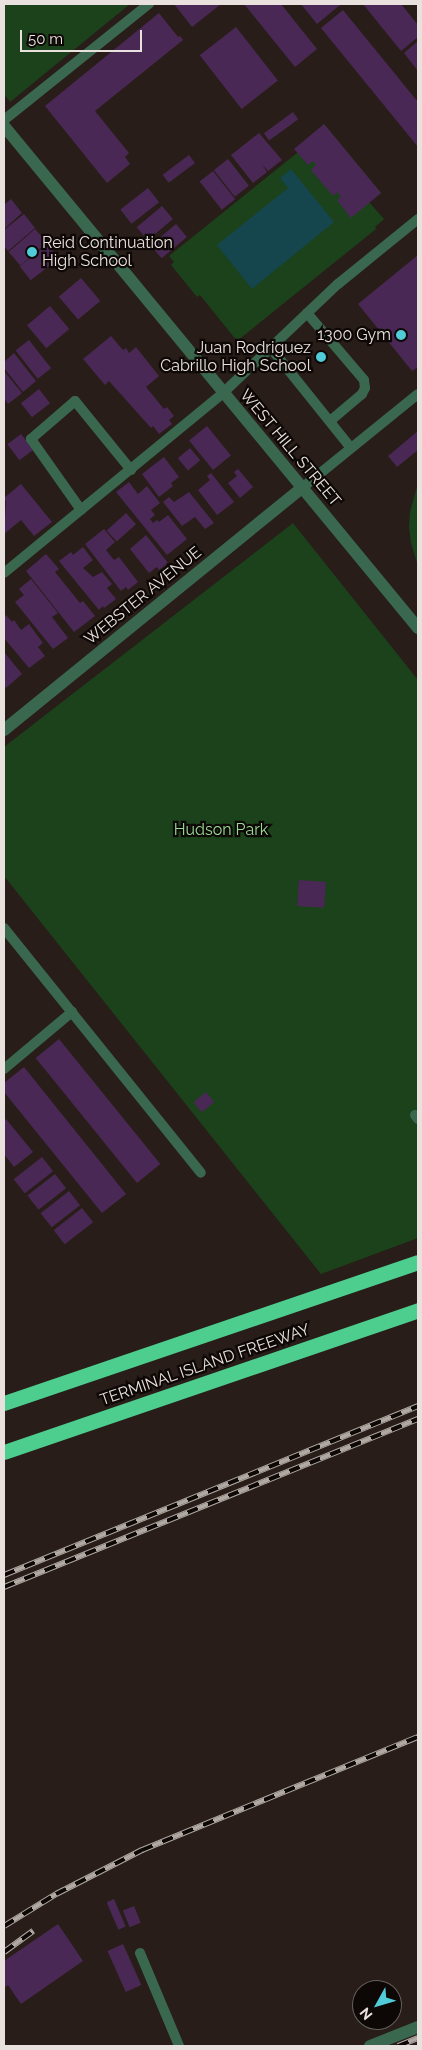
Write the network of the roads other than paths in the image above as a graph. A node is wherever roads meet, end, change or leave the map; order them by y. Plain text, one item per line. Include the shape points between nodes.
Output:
1 (149, 4) edge
2 (4, 120) edge
3 (4, 126) edge
4 (418, 219) edge
5 (306, 313) junction
6 (270, 347) junction
7 (224, 392) junction
8 (418, 394) edge
9 (330, 421) junction
10 (352, 448) junction
11 (131, 470) junction
12 (302, 488) junction
13 (81, 510) junction
14 (4, 573) edge
15 (418, 628) edge
16 (4, 730) edge
17 (4, 928) edge
18 (72, 1012) junction
19 (4, 1068) edge
20 (201, 1173) dead end
21 (418, 1262) edge
22 (418, 1310) edge
23 (4, 1403) edge
24 (4, 1452) edge
25 (140, 1953) dead end
26 (418, 2027) edge
27 (180, 2046) edge
28 (370, 2046) edge

1 - 2 lane
3 - 7 street, WEST HILL STREET
4 - 5 lane
5 - 6 lane
5 - 9 lane via 364,380 362,394
6 - 7 lane
6 - 9 lane
7 - 11 lane
7 - 12 street, WEST HILL STREET
8 - 10 lane
9 - 10 lane
10 - 12 lane
11 - 13 lane
11 - 13 lane via 75,401 32,440
12 - 15 street, WEST HILL STREET
12 - 16 street, WEBSTER AVENUE
13 - 14 lane
17 - 18 lane
18 - 19 lane
18 - 20 lane
21 - 23 highway, TERMINAL ISLAND FREEWAY
22 - 24 highway, TERMINAL ISLAND FREEWAY
25 - 27 lane
26 - 28 street

